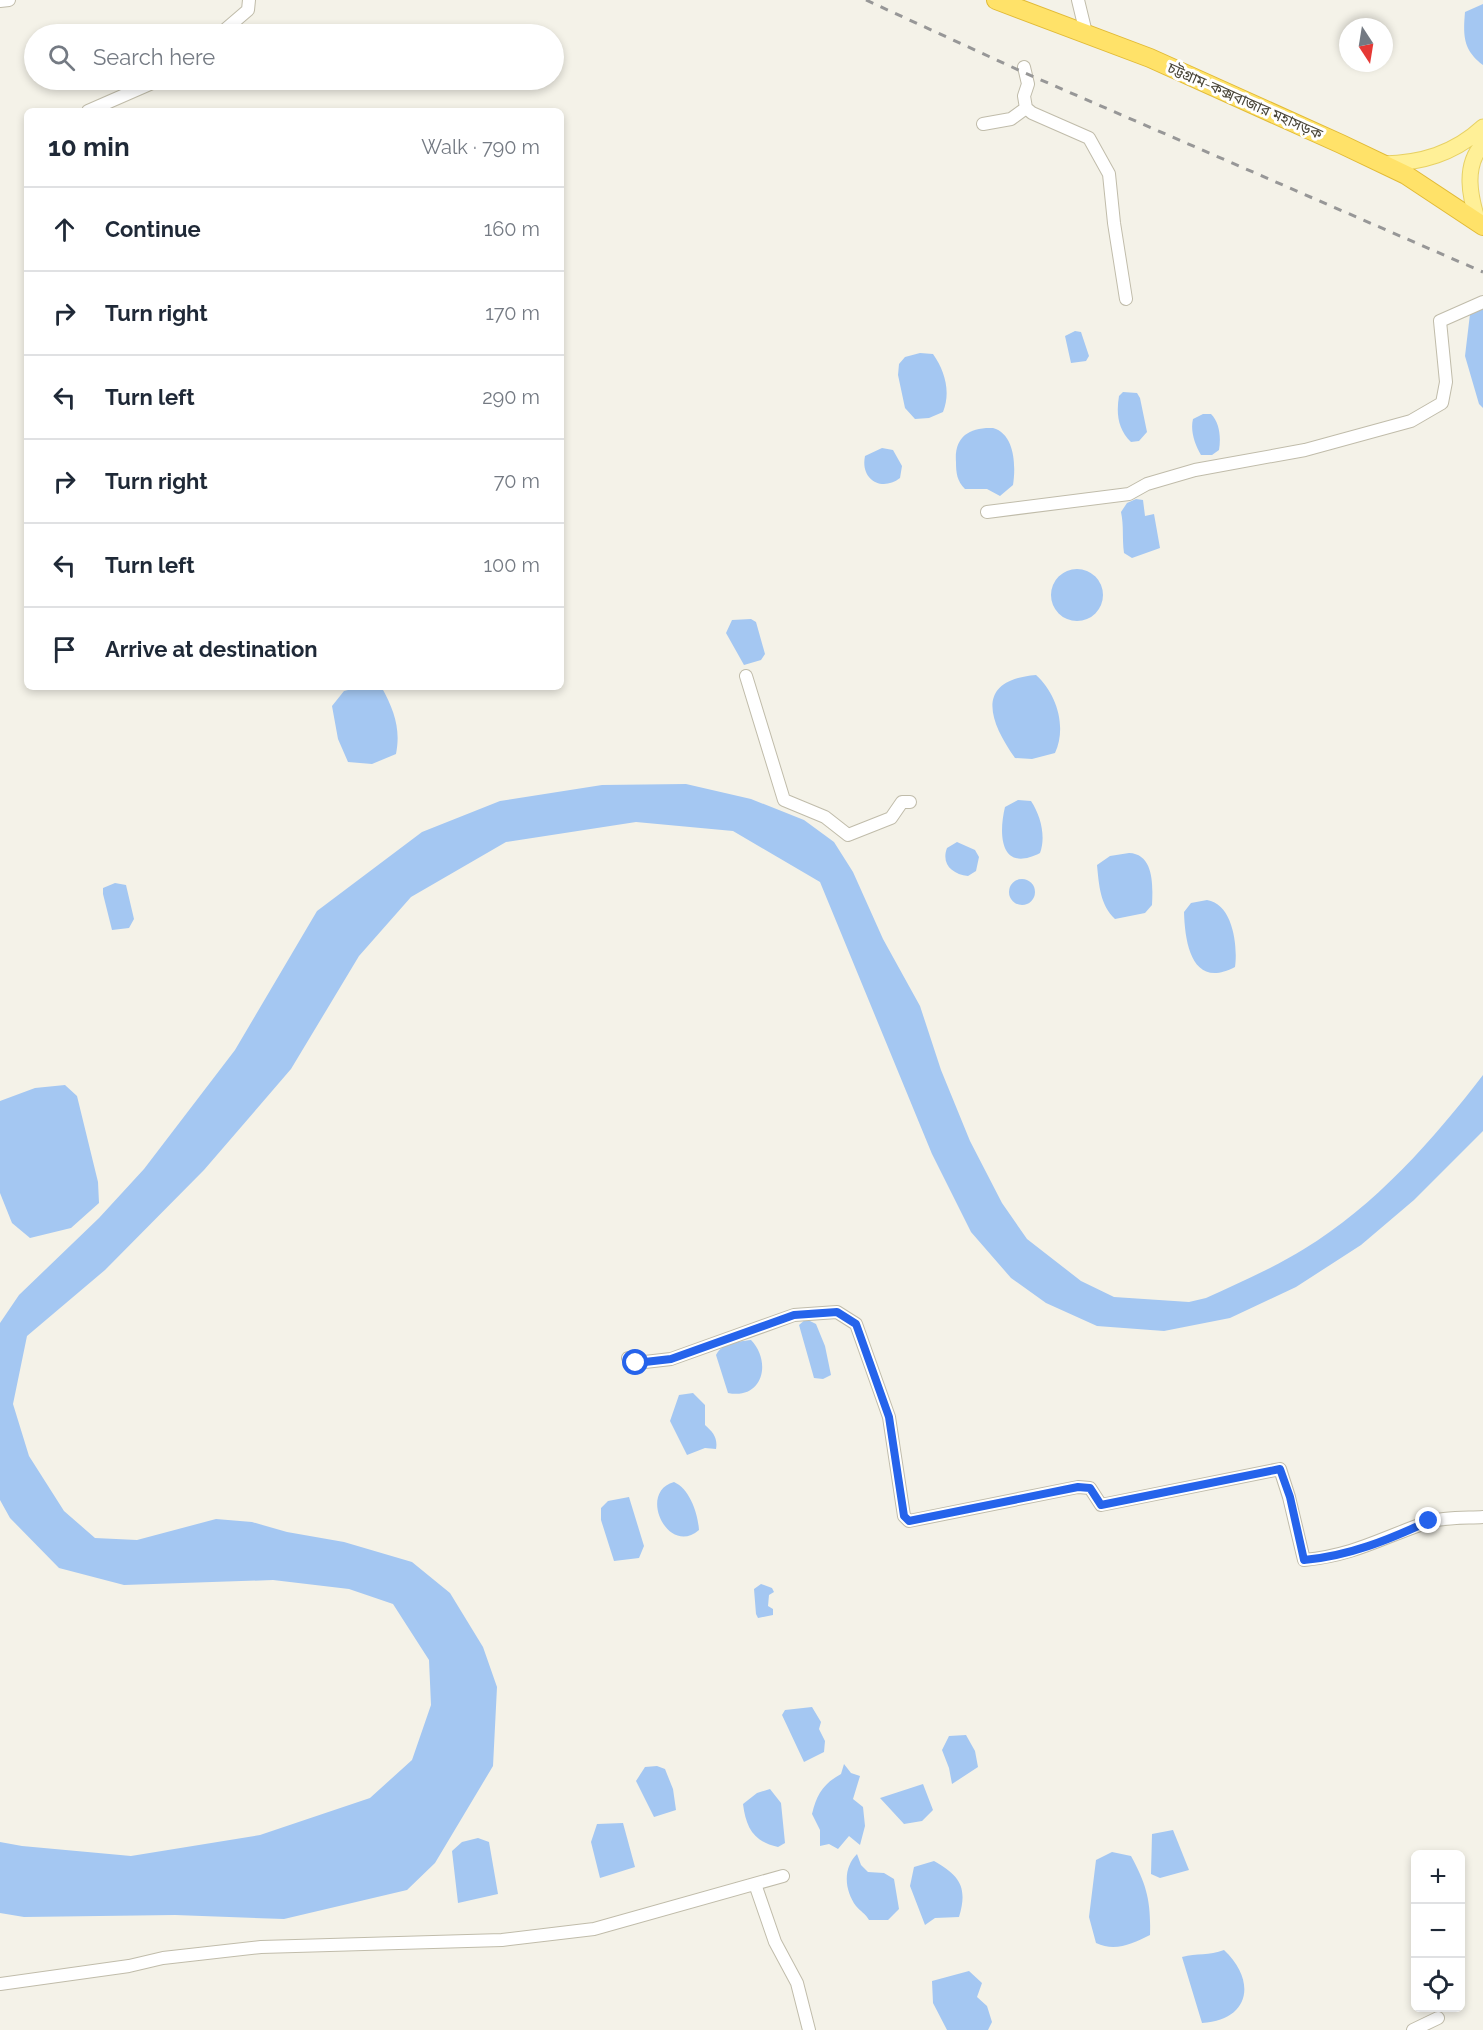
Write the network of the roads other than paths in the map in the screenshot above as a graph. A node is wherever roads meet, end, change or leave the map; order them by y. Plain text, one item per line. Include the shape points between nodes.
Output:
1 (9, 0) edge
2 (249, 0) edge
3 (996, 0) edge
4 (1078, 0) edge
5 (0, 1) edge
6 (232, 24) edge
7 (1086, 33) junction
8 (1024, 67) dead end
9 (136, 90) edge
10 (94, 108) edge
11 (1026, 108) junction
12 (984, 124) dead end
13 (1483, 127) edge
14 (1483, 144) edge
15 (1383, 164) junction
16 (1480, 224) edge
17 (1126, 299) dead end
18 (1483, 302) edge
19 (987, 512) dead end
20 (746, 676) dead end
21 (910, 802) dead end
22 (628, 1358) dead end
23 (1483, 1517) edge
24 (783, 1876) dead end
25 (755, 1884) junction
26 (0, 1984) edge
27 (1438, 2018) dead end
28 (809, 2030) edge
29 (1413, 2030) edge

1 - 5 street
2 - 6 street via 248,10
3 - 7 highway, চট্টগ্রাম-কক্সবাজার মহাসড়ক
4 - 7 street
7 - 15 highway, চট্টগ্রাম-কক্সবাজার মহাসড়ক
8 - 11 street via 1028,84
9 - 10 street
11 - 12 street via 1011,119
11 - 17 street via 1089,138 1109,174
13 - 15 main road via 1443,154
14 - 16 main road via 1472,163 1470,176 1470,197
15 - 16 highway, চট্টগ্রাম-কক্সবাজার মহাসড়ক
18 - 19 street via 1440,321 1446,382 1442,403 1411,421 1305,450 1195,470 1147,484 1129,494
20 - 21 street via 774,772 784,800 790,805 825,817 848,835 891,818 902,802
22 - 23 street via 636,1363 671,1359 794,1315 837,1312 856,1324 889,1417 904,1516 909,1521 1078,1487 1090,1488 1101,1505 1280,1469 1304,1560 1359,1550 1429,1521
24 - 25 street
25 - 26 street via 594,1929 502,1940 261,1947
25 - 28 street via 775,1942 797,1983
27 - 29 street

